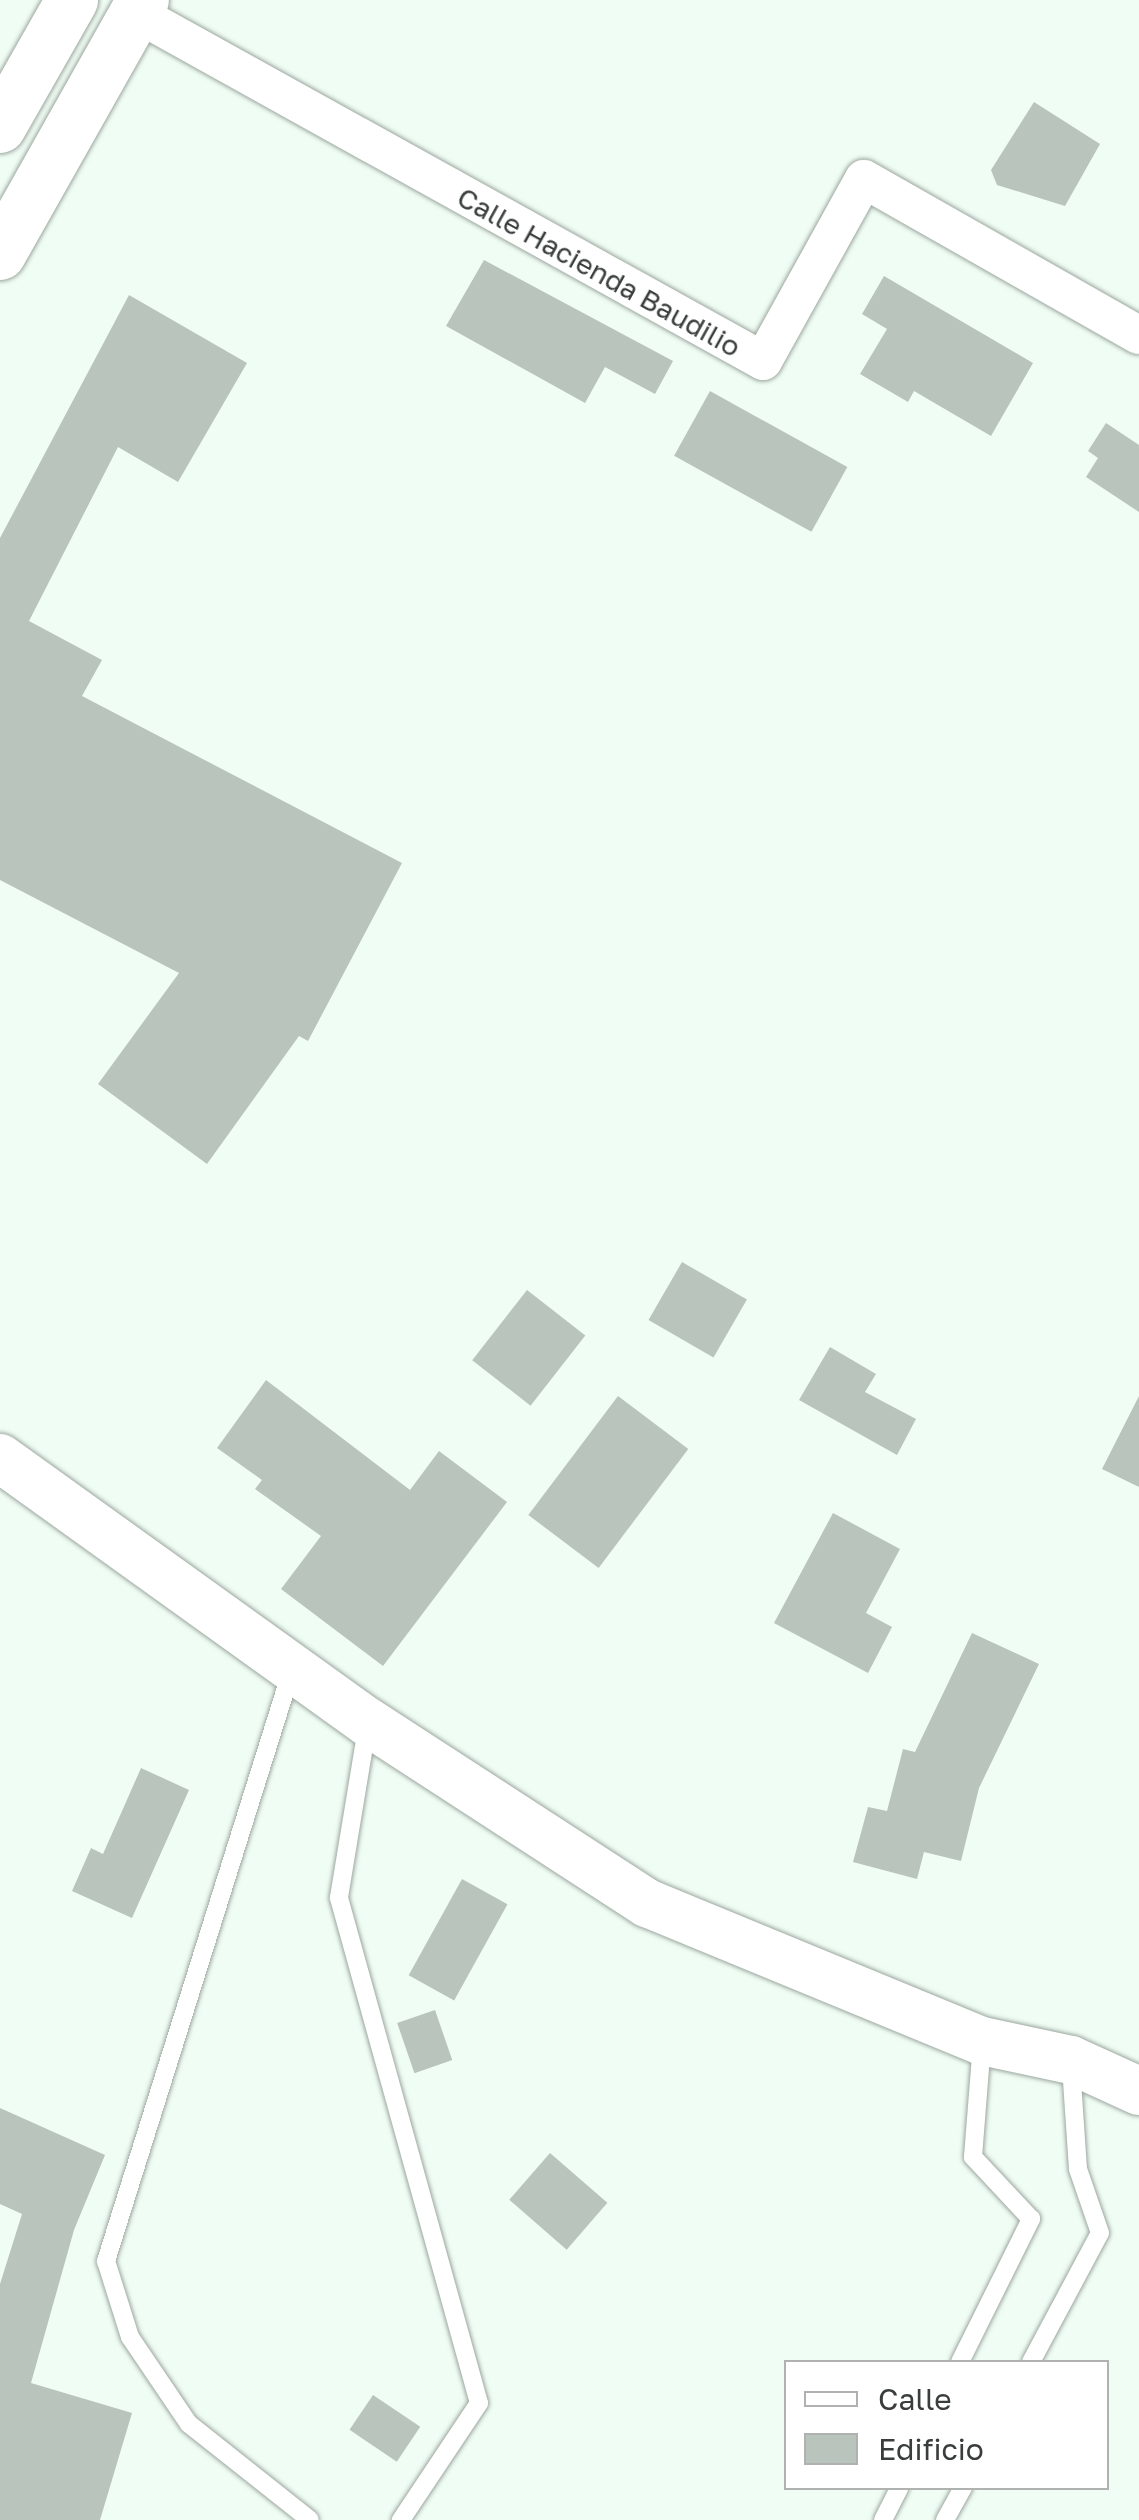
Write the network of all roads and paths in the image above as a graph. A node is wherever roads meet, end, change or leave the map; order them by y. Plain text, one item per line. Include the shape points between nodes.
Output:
1 (72, 0) edge
2 (140, 6) edge
3 (0, 128) edge
4 (0, 254) edge
5 (1139, 336) edge
6 (0, 1458) edge
7 (294, 1664) junction
8 (368, 1722) junction
9 (982, 2041) junction
10 (1071, 2060) junction
11 (1139, 2090) edge
12 (961, 2360) edge
13 (1031, 2360) edge
14 (898, 2490) edge
15 (962, 2490) edge
16 (310, 2520) edge
17 (401, 2520) edge
18 (883, 2520) edge
19 (945, 2520) edge

1 - 3 main road
2 - 4 main road
2 - 5 street, Calle Hacienda Baudilio via 763,361 864,179
6 - 7 street
7 - 8 street
7 - 16 lane via 106,2261 130,2336 189,2424
8 - 9 street via 647,1902
8 - 17 lane via 339,1898 479,2403
9 - 10 street
9 - 12 lane via 974,2156 1030,2219
10 - 11 street
10 - 13 lane via 1078,2169 1100,2233
14 - 18 lane
15 - 19 lane

